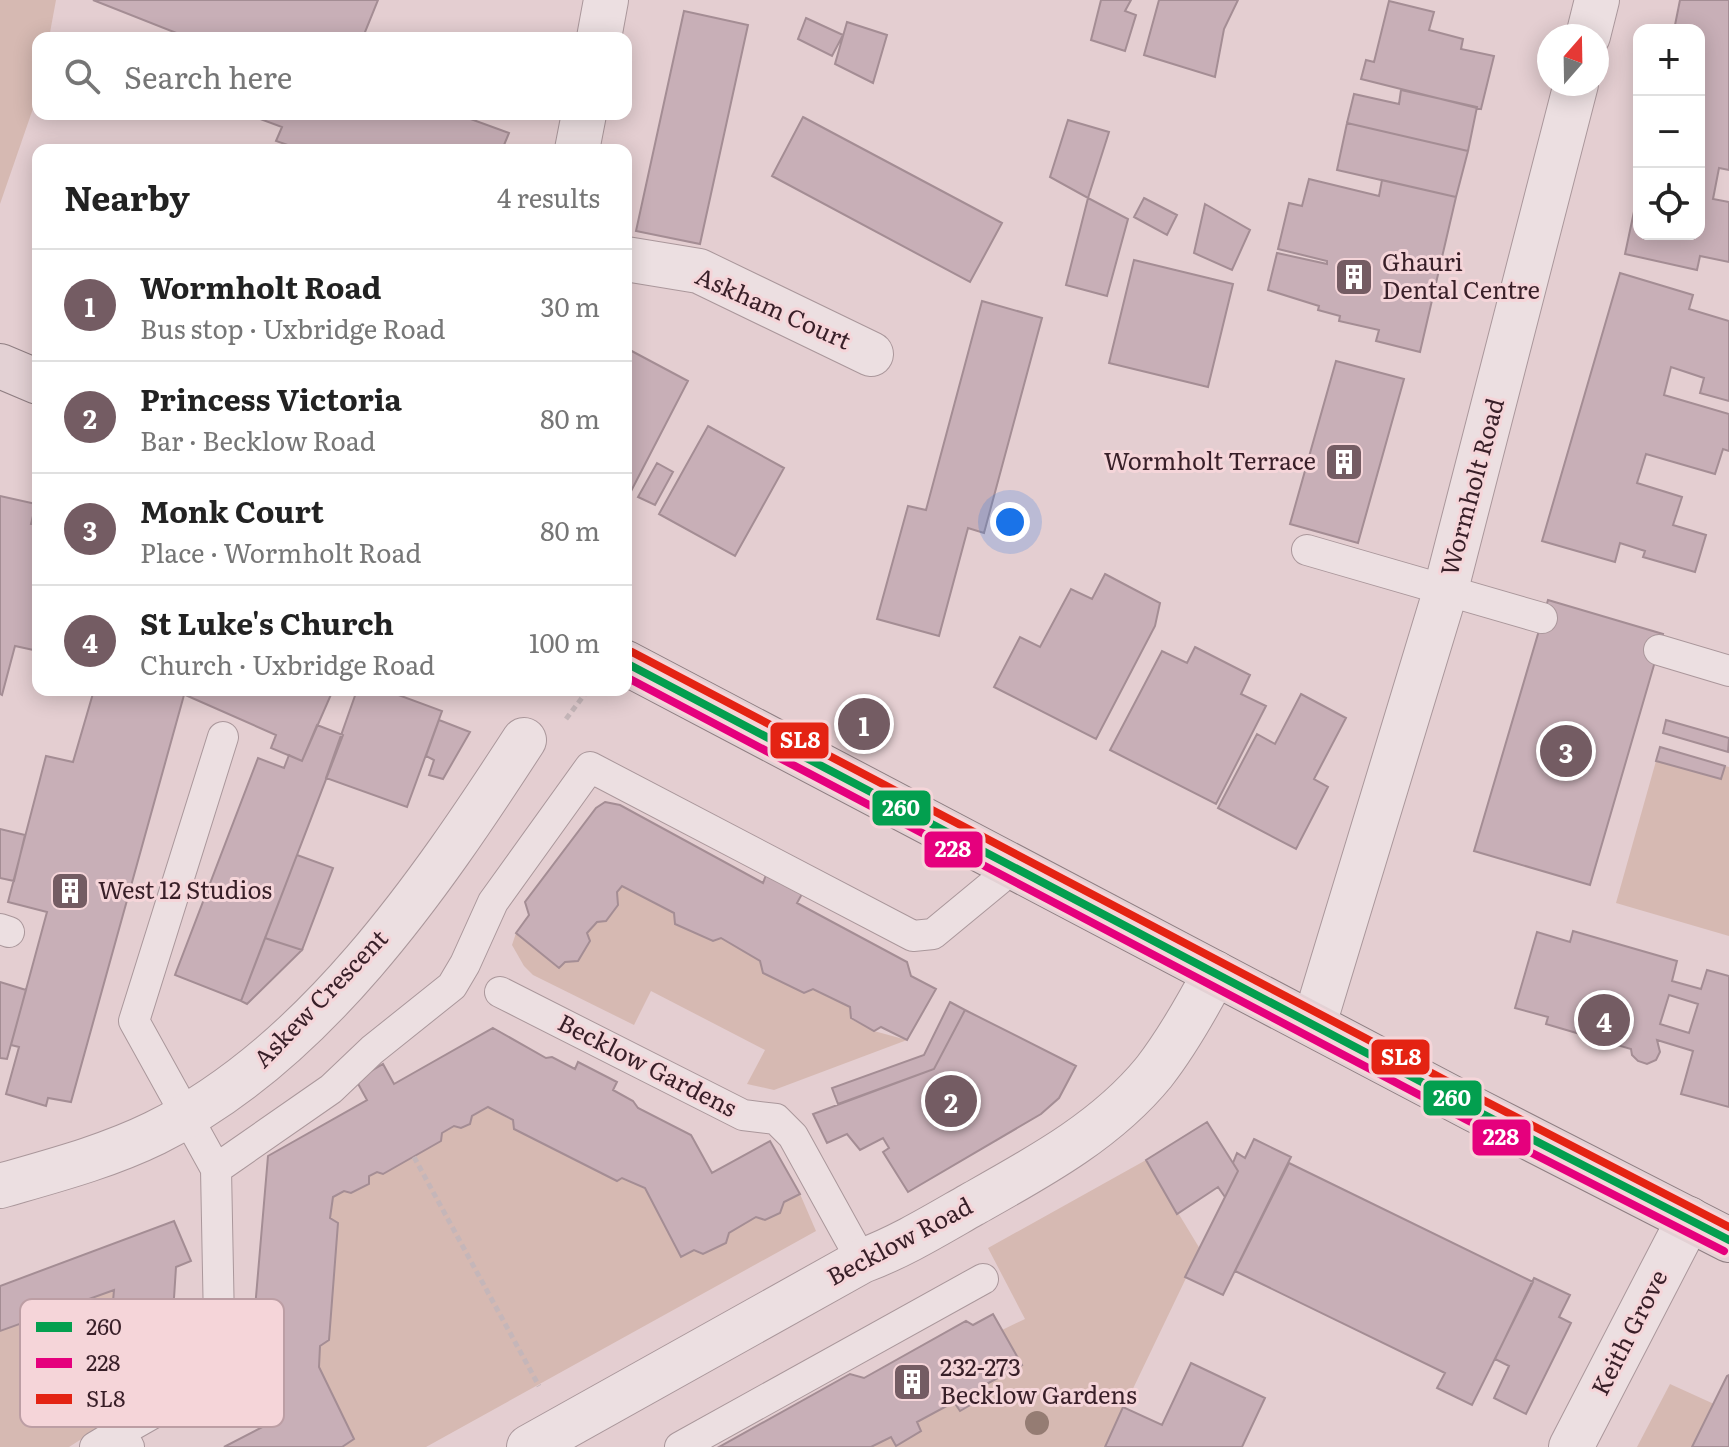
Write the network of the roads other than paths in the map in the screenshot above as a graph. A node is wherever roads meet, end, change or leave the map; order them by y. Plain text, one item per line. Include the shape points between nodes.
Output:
1 (606, 0) edge
2 (600, 32) edge
3 (1573, 96) edge
4 (583, 120) edge
5 (578, 144) edge
6 (632, 260) edge
7 (871, 354) dead end
8 (0, 366) edge
9 (32, 379) edge
10 (1307, 550) dead end
11 (1446, 589) junction
12 (1542, 618) dead end
13 (1659, 650) dead end
14 (632, 666) edge
15 (1729, 671) edge
16 (223, 737) dead end
17 (524, 740) dead end
18 (1014, 867) junction
19 (1215, 973) junction
20 (500, 992) dead end
21 (1314, 1024) junction
22 (187, 1115) junction
23 (216, 1169) junction
24 (0, 1186) edge
25 (1689, 1219) junction
26 (1729, 1240) edge
27 (862, 1261) junction
28 (983, 1279) dead end
29 (219, 1299) edge
30 (139, 1427) edge
31 (545, 1438) edge
32 (115, 1442) edge
33 (680, 1447) edge
34 (1571, 1447) edge

1 - 2 street
3 - 11 street, Wormholt Road
4 - 5 street
6 - 7 street, Askham Court via 699,271
8 - 9 main road
10 - 11 lane
11 - 12 lane
11 - 21 street, Wormholt Road
13 - 15 lane
14 - 18 main road
16 - 22 lane via 134,1021
17 - 22 street, Askew Crescent via 454,848 344,981 244,1077
18 - 19 main road
18 - 23 lane via 933,934 913,936 590,767 493,902 452,986 331,1089
19 - 21 main road
19 - 27 street, Becklow Road via 1153,1072 1099,1126 1018,1179
20 - 27 lane, Becklow Gardens via 743,1115 776,1119 793,1136
21 - 25 main road
22 - 23 lane
22 - 24 street, Askew Crescent via 87,1160
23 - 29 lane
25 - 26 main road
25 - 34 street, Keith Grove
27 - 31 street, Becklow Road
28 - 33 lane
30 - 32 lane

